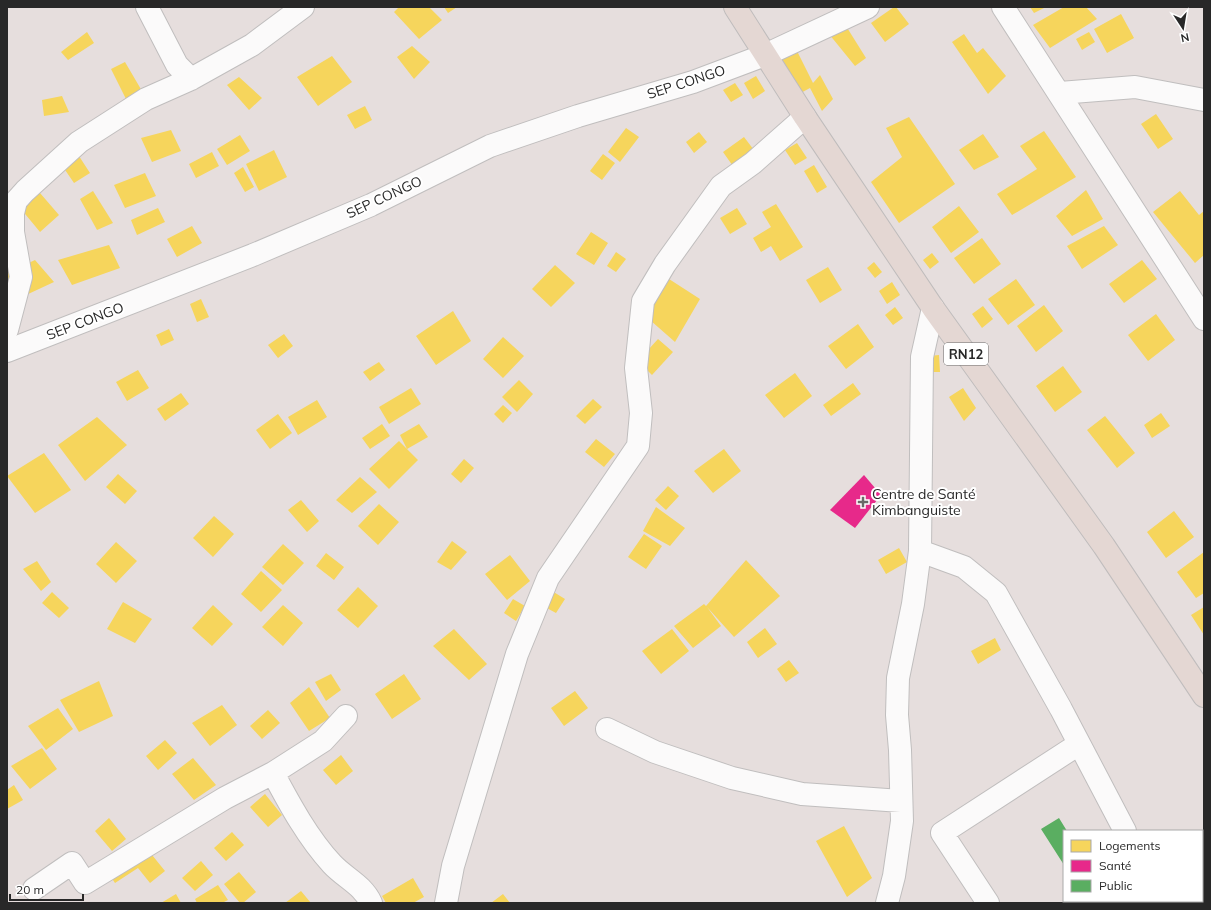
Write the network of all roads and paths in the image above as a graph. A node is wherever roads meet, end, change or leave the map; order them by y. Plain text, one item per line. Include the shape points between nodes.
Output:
1 (147, 7) edge
2 (304, 7) edge
3 (735, 7) edge
4 (868, 7) edge
5 (1003, 7) edge
6 (765, 55) junction
7 (190, 79) junction
8 (1060, 93) junction
9 (1204, 100) edge
10 (805, 117) junction
11 (933, 308) junction
12 (1204, 319) edge
13 (7, 330) edge
14 (7, 352) edge
15 (920, 552) junction
16 (1204, 696) edge
17 (346, 716) dead end
18 (606, 729) dead end
19 (1079, 744) junction
20 (273, 773) junction
21 (901, 801) junction
22 (1124, 830) edge
23 (34, 889) dead end
24 (371, 903) edge
25 (446, 903) edge
26 (887, 903) edge
27 (988, 903) edge

1 - 7 street via 177,65
2 - 7 street via 252,45
3 - 6 main road, RN12
4 - 6 street, SEP CONGO
5 - 8 street
6 - 10 main road, RN12
6 - 14 street, SEP CONGO via 693,82 578,116 490,146 371,205 253,255
7 - 13 street via 146,99 79,142 16,201 13,232 21,277
8 - 9 street via 1135,87
8 - 12 street
10 - 11 main road, RN12
10 - 25 street via 753,163 721,186 665,264 643,301 636,368 641,413 638,446 548,578 517,654 453,866
11 - 15 street via 922,356
11 - 16 main road, RN12 via 1104,546
15 - 19 street via 964,567 996,594
15 - 21 street via 898,678
17 - 20 street via 323,741
18 - 21 street via 655,752 732,778 802,794
19 - 22 street
19 - 27 street via 942,833
20 - 23 street via 225,798 85,883 72,863
20 - 24 street via 296,816 332,865 366,893
21 - 26 street via 902,821 894,876

